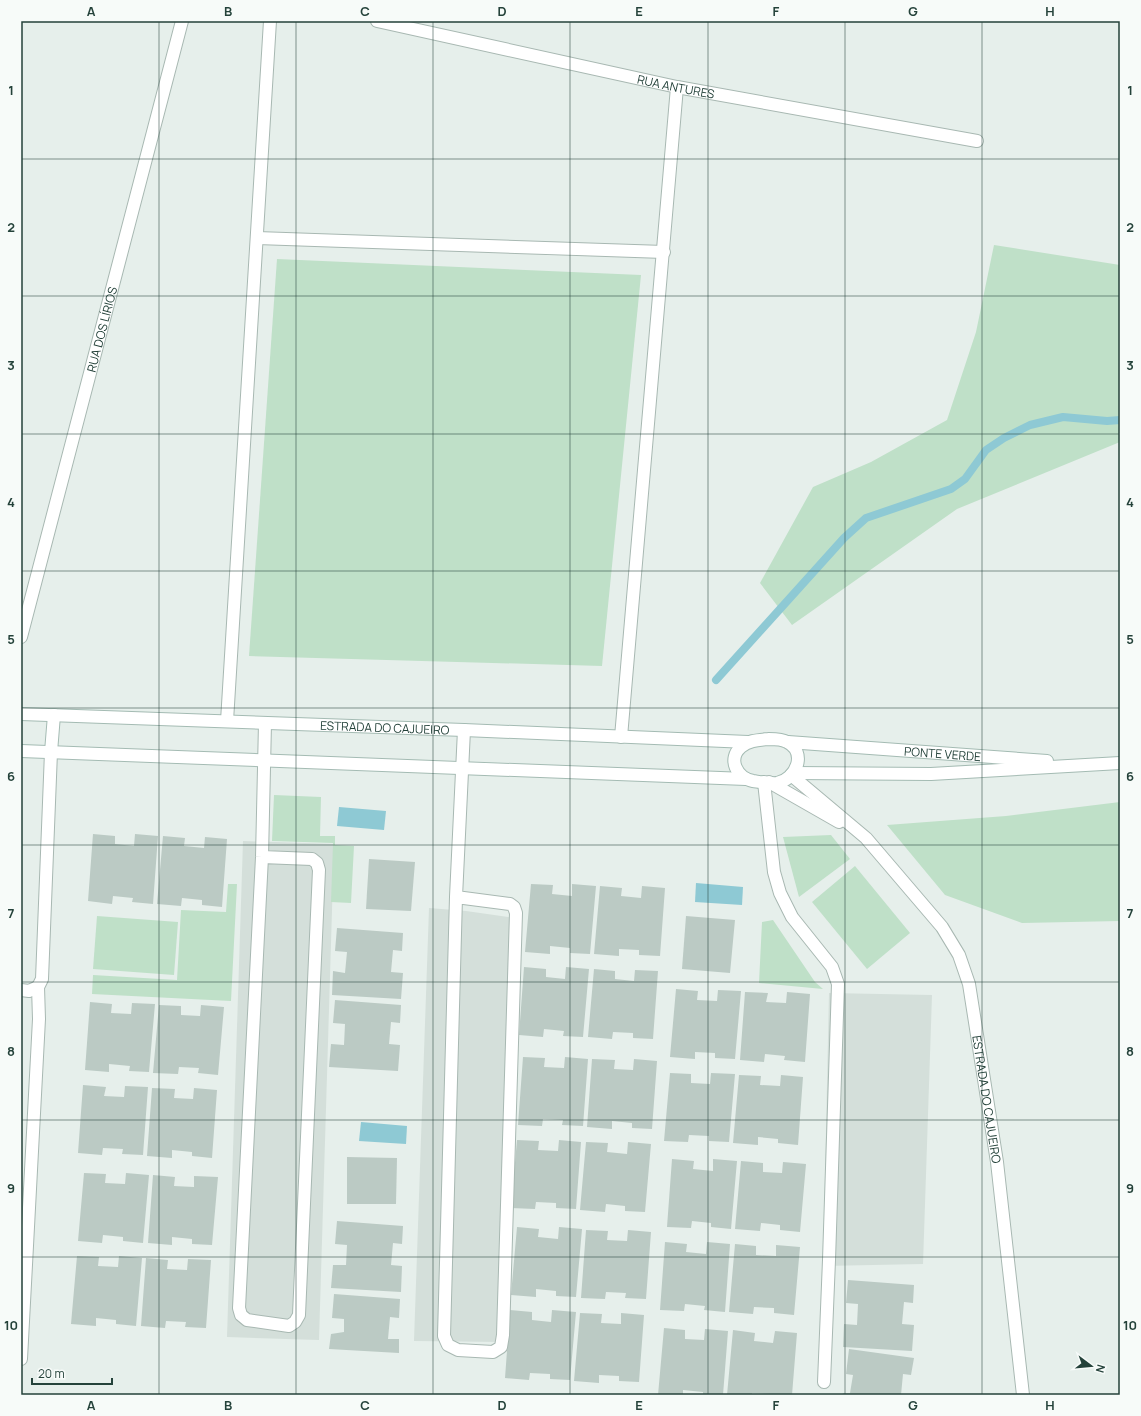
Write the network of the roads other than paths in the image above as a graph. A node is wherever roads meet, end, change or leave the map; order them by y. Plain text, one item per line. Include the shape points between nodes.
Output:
1 (182, 21) edge
2 (270, 21) edge
3 (376, 21) edge
4 (677, 87) junction
5 (977, 141) dead end
6 (257, 238) junction
7 (664, 252) junction
8 (21, 637) edge
9 (21, 714) edge
10 (54, 715) junction
11 (227, 721) junction
12 (265, 723) junction
13 (464, 730) junction
14 (621, 737) junction
15 (748, 742) junction
16 (788, 742) junction
17 (21, 751) edge
18 (51, 752) junction
19 (264, 760) junction
20 (1120, 763) edge
21 (1096, 764) junction
22 (462, 768) junction
23 (793, 774) junction
24 (746, 779) junction
25 (766, 782) junction
26 (866, 838) junction
27 (262, 857) junction
28 (456, 897) junction
29 (38, 987) junction
30 (21, 990) edge
31 (21, 1360) edge
32 (824, 1382) dead end
33 (1023, 1395) edge

1 - 8 street, RUA DOS LÍRIOS
2 - 6 street
3 - 4 street, RUA ANTURES
4 - 5 street, RUA ANTURES
4 - 7 street
6 - 7 street
6 - 11 street
7 - 14 street
9 - 10 street, ESTRADA DO CAJUEIRO
10 - 11 street, ESTRADA DO CAJUEIRO
10 - 18 street
11 - 12 street, ESTRADA DO CAJUEIRO
12 - 13 street, ESTRADA DO CAJUEIRO
12 - 19 street
13 - 14 street, ESTRADA DO CAJUEIRO
13 - 22 street
14 - 15 street, ESTRADA DO CAJUEIRO
15 - 16 street via 770,739
15 - 24 street via 737,751 734,762 738,773
16 - 21 street, PONTE VERDE
16 - 23 street via 796,751 798,758 798,765
17 - 18 street
18 - 19 street
18 - 29 street via 42,979
19 - 22 street
19 - 27 street
20 - 21 street, PONTE VERDE
21 - 23 street, PONTE VERDE via 931,774
22 - 24 street
22 - 28 street
23 - 25 street via 778,782
23 - 26 street, ESTRADA DO CAJUEIRO
24 - 25 street
25 - 26 street, ESTRADA DO CAJUEIRO
25 - 32 street via 766,808 774,872 780,893 792,918 832,967 838,984
26 - 33 street, ESTRADA DO CAJUEIRO via 942,927 959,955 970,984 997,1162
27 - 27 street via 240,1308 241,1315 247,1320 288,1326 295,1322 299,1315 319,870 317,863 312,859
28 - 28 street via 444,1336 448,1345 458,1350 493,1352 501,1346 503,1335 516,913 510,904
29 - 30 street via 29,991
29 - 31 street via 39,1019

